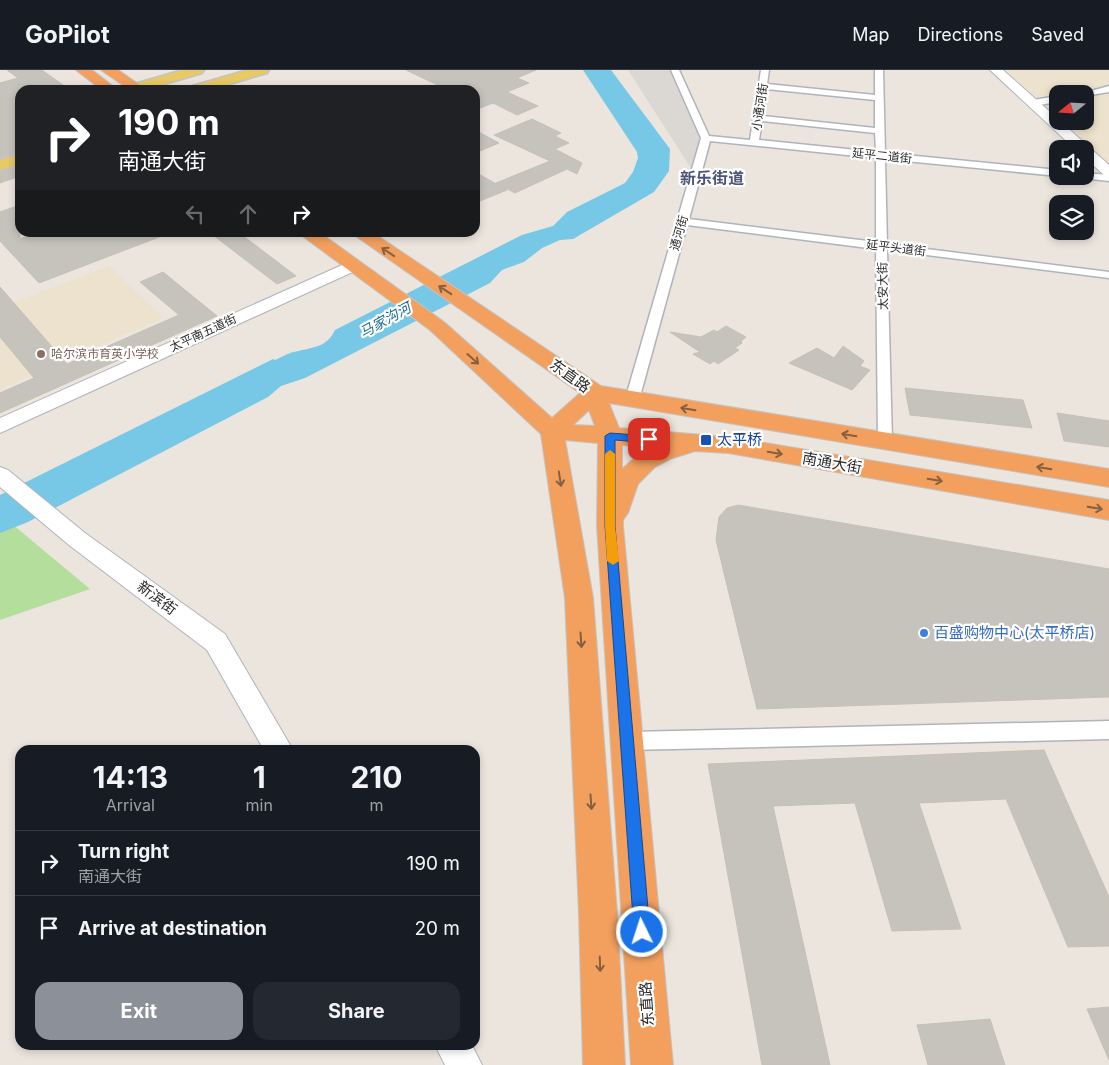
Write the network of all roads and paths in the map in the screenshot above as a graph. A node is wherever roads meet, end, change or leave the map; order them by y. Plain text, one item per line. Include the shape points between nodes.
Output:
1 (83, 70) edge
2 (108, 70) edge
3 (198, 70) edge
4 (221, 70) edge
5 (243, 70) edge
6 (262, 70) edge
7 (675, 70) edge
8 (765, 70) edge
9 (879, 70) edge
10 (996, 70) edge
11 (104, 85) edge
12 (132, 85) edge
13 (151, 85) edge
14 (190, 85) edge
15 (194, 85) edge
16 (197, 85) edge
17 (764, 86) junction
18 (1109, 89) edge
19 (1094, 92) edge
20 (880, 98) junction
21 (1049, 100) edge
22 (1033, 103) junction
23 (758, 118) junction
24 (880, 130) junction
25 (706, 138) junction
26 (1073, 140) edge
27 (754, 143) junction
28 (15, 152) edge
29 (0, 156) edge
30 (881, 156) junction
31 (1094, 159) edge
32 (15, 160) edge
33 (0, 165) edge
34 (1049, 172) edge
35 (1109, 172) edge
36 (1094, 177) edge
37 (1109, 178) edge
38 (683, 221) junction
39 (313, 237) edge
40 (366, 237) edge
41 (882, 246) junction
42 (351, 266) junction
43 (1109, 275) edge
44 (594, 392) junction
45 (632, 400) junction
46 (0, 426) edge
47 (552, 431) junction
48 (610, 436) junction
49 (886, 441) junction
50 (728, 445) junction
51 (0, 475) edge
52 (1109, 478) edge
53 (1109, 510) edge
54 (610, 526) junction
55 (1108, 733) edge
56 (628, 742) junction
57 (276, 745) edge
58 (456, 1050) edge
59 (464, 1065) edge
60 (604, 1065) edge
61 (652, 1065) edge

1 - 11 highway
2 - 12 highway
3 - 13 main road
4 - 14 main road
5 - 15 main road
6 - 16 main road
7 - 25 street
8 - 17 street, 小通河街
9 - 20 street, 太安大街
10 - 22 street
17 - 20 street
17 - 23 street, 小通河街
18 - 19 street
20 - 24 street, 太安大街
21 - 22 street
22 - 26 street
23 - 24 street
23 - 27 street, 小通河街
24 - 30 street, 太安大街
25 - 27 street, 延平二道街
25 - 38 street, 通河街
27 - 30 street, 延平二道街
28 - 29 main road
30 - 34 street, 延平二道街
30 - 41 street, 太安大街
31 - 35 street
32 - 33 main road
36 - 37 street
38 - 41 street, 延平头道街
38 - 45 street, 通河街
39 - 42 highway
44 -> 40 highway, 东直路
41 - 43 street, 延平头道街
41 - 49 street, 太安大街
42 - 46 street, 太平南五道街
42 -> 47 highway via 437,326
44 - 45 highway, 南通大街
44 - 47 highway
44 - 48 highway, 东直路
49 -> 45 highway, 南通大街
47 - 48 highway, 南通大街
47 -> 60 highway via 578,598
48 - 50 highway, 南通大街
48 - 54 highway, 东直路
52 -> 49 highway, 南通大街
50 -> 53 highway, 南通大街
50 - 54 highway via 683,446 662,452 643,463 628,480
51 - 57 street, 新滨街 via 77,539 216,642
54 - 56 highway, 东直路
55 - 56 street
56 - 61 highway, 东直路
58 - 59 street

